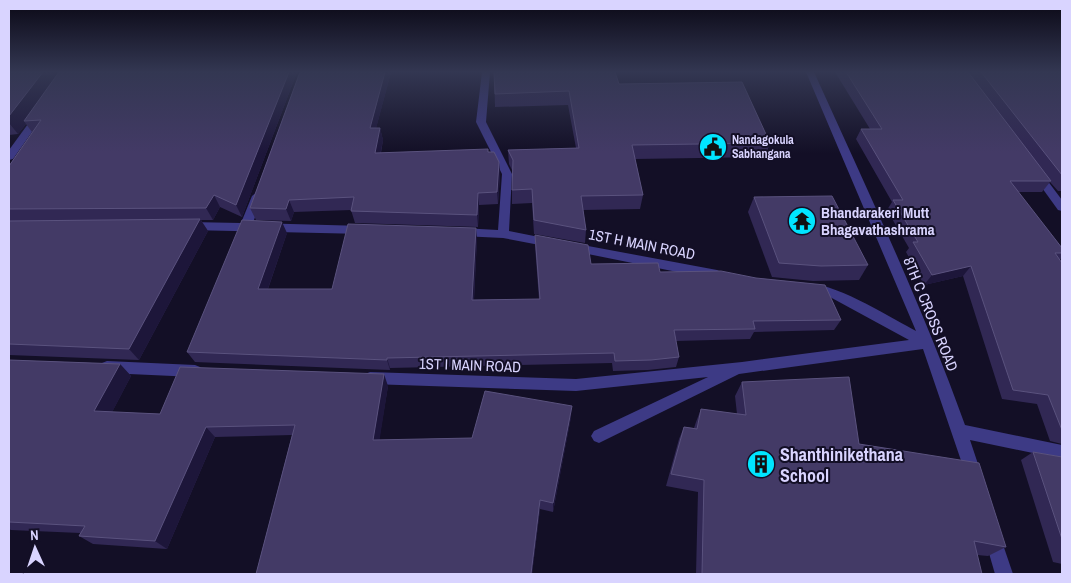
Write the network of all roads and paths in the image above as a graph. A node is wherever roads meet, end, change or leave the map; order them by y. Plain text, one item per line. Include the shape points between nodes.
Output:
1 (483, 99) edge
2 (822, 99) edge
3 (47, 103) edge
4 (9, 157) edge
5 (1032, 167) edge
6 (259, 190) edge
7 (1062, 207) edge
8 (178, 226) edge
9 (246, 226) junction
10 (374, 230) edge
11 (453, 232) edge
12 (502, 234) junction
13 (732, 278) edge
14 (795, 286) edge
15 (927, 343) junction
16 (96, 366) edge
17 (742, 368) junction
18 (211, 372) edge
19 (358, 377) edge
20 (960, 432) junction
21 (599, 436) dead end
22 (1062, 452) edge
23 (978, 489) edge
24 (986, 517) edge
25 (1004, 574) edge

1 - 12 street via 481,122 507,174
2 - 15 street, 8TH C CROSS ROAD
3 - 4 street
5 - 7 street
6 - 9 street
8 - 9 street
9 - 10 street
11 - 12 street, 1ST H MAIN ROAD
12 - 13 street, 1ST H MAIN ROAD
14 - 15 street via 834,294
15 - 17 street, 1ST I MAIN ROAD
15 - 20 street, 8TH C CROSS ROAD
16 - 18 street
17 - 19 street, 1ST I MAIN ROAD via 576,385
17 - 21 street
20 - 22 street
20 - 23 street, 8TH C CROSS ROAD
24 - 25 street

